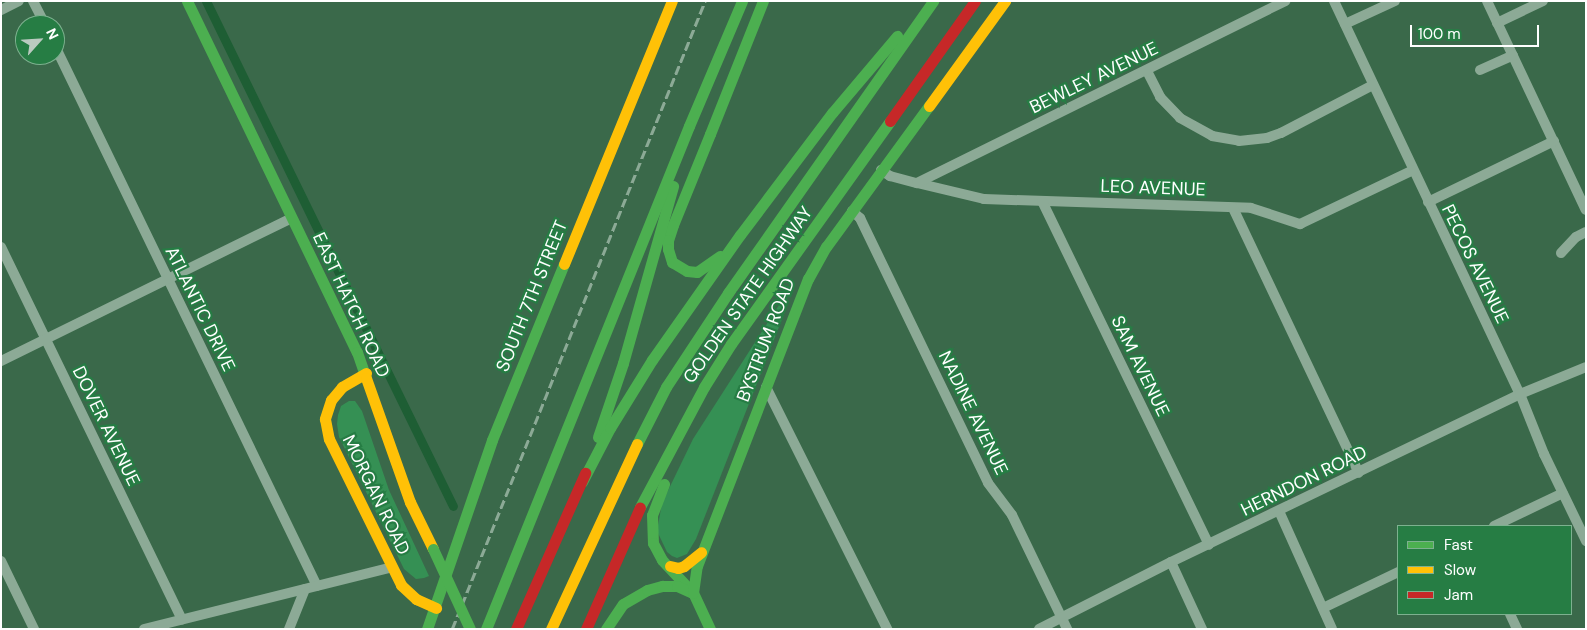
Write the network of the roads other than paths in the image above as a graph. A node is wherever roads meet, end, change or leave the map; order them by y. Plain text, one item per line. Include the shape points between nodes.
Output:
1 (19, 1) edge
2 (33, 1) edge
3 (187, 1) edge
4 (672, 1) edge
5 (742, 1) edge
6 (763, 1) edge
7 (927, 1) edge
8 (933, 1) edge
9 (976, 1) edge
10 (1005, 1) edge
11 (1285, 1) edge
12 (1334, 1) edge
13 (1395, 1) edge
14 (1487, 1) edge
15 (1543, 1) edge
16 (1, 10) edge
17 (40, 15) edge
18 (1497, 23) junction
19 (1345, 24) junction
20 (1512, 55) junction
21 (64, 65) edge
22 (1480, 70) dead end
23 (1147, 71) junction
24 (1373, 85) junction
25 (689, 126) junction
26 (1554, 141) junction
27 (881, 170) junction
28 (1413, 170) junction
29 (917, 184) junction
30 (1042, 201) junction
31 (1428, 202) junction
32 (1234, 208) junction
33 (1586, 210) edge
34 (852, 211) junction
35 (291, 218) junction
36 (1586, 232) edge
37 (740, 235) junction
38 (1, 247) edge
39 (1561, 253) dead end
40 (168, 279) junction
41 (46, 339) junction
42 (1, 361) edge
43 (1586, 367) edge
44 (366, 373) junction
45 (704, 387) junction
46 (766, 387) junction
47 (1520, 394) junction
48 (1359, 473) junction
49 (582, 482) junction
50 (1563, 493) junction
51 (1279, 511) junction
52 (1496, 525) edge
53 (1586, 541) edge
54 (1209, 545) junction
55 (701, 552) junction
56 (1, 561) edge
57 (1171, 562) junction
58 (670, 566) junction
59 (392, 567) junction
60 (1397, 572) edge
61 (317, 586) junction
62 (305, 589) junction
63 (693, 593) junction
64 (436, 608) junction
65 (1323, 608) junction
66 (523, 614) junction
67 (1511, 615) edge
68 (1062, 618) junction
69 (182, 619) junction
70 (468, 625) edge
71 (34, 629) edge
72 (144, 629) edge
73 (289, 629) edge
74 (427, 629) edge
75 (478, 629) edge
76 (486, 629) edge
77 (507, 629) edge
78 (516, 629) edge
79 (552, 629) edge
80 (586, 629) edge
81 (606, 629) edge
82 (710, 629) edge
83 (887, 629) edge
84 (1039, 629) edge
85 (1067, 629) edge
86 (1202, 629) edge
87 (1332, 629) edge
88 (1518, 629) edge

1 - 16 street
2 - 17 street
3 - 35 main road, EAST HATCH ROAD
4 - 64 main road, SOUTH 7TH STREET via 492,440
5 - 25 main road
6 - 37 main road via 673,225 668,250 672,262 697,272 716,260
7 - 37 main road via 832,113
8 - 79 main road, GOLDEN STATE HIGHWAY via 666,387 624,469
9 - 45 main road, GOLDEN STATE HIGHWAY via 731,344
10 - 27 main road, BYSTRUM ROAD
11 - 23 street, BEWLEY AVENUE
12 - 19 street, PECOS AVENUE
13 - 19 street
14 - 18 street
15 - 18 street
18 - 20 street
19 - 24 street, PECOS AVENUE
20 - 22 street
20 - 26 street
21 - 40 street, ATLANTIC DRIVE
23 - 24 street via 1160,97 1180,118 1212,136 1239,141 1281,133
23 - 29 street, BEWLEY AVENUE
24 - 28 street, PECOS AVENUE
25 - 49 main road via 623,364
25 - 76 main road
26 - 31 street
26 - 33 street
27 - 29 street, LEO AVENUE
27 - 34 main road, BYSTRUM ROAD
28 - 31 street, PECOS AVENUE
28 - 32 street, LEO AVENUE via 1300,224 1250,208
29 - 30 street, LEO AVENUE via 984,199
30 - 32 street, LEO AVENUE
30 - 54 street, SAM AVENUE
31 - 47 street, PECOS AVENUE
32 - 48 street
34 - 46 main road, BYSTRUM ROAD via 808,279
34 - 68 street, NADINE AVENUE via 860,218 988,483 1012,515
35 - 40 street
35 - 44 main road, EAST HATCH ROAD
36 - 39 street via 1576,236
37 - 49 main road via 652,360 610,428
38 - 41 street, DOVER AVENUE
40 - 41 street
40 - 61 street, ATLANTIC DRIVE
41 - 42 street
41 - 69 street, DOVER AVENUE
43 - 47 street, HERNDON ROAD
44 - 59 main road, MORGAN ROAD via 342,387 334,396 326,414 326,429
44 - 70 main road, EAST HATCH ROAD, bridge via 410,502
45 - 58 main road via 652,515 654,544 662,560
45 - 80 main road, GOLDEN STATE HIGHWAY via 641,504
46 - 55 main road, BYSTRUM ROAD
46 - 83 street
47 - 48 street, HERNDON ROAD
47 - 50 street, PECOS AVENUE
48 - 51 street, HERNDON ROAD
49 - 66 main road
50 - 52 street
50 - 53 street, PECOS AVENUE
51 - 54 street, HERNDON ROAD
51 - 65 street
54 - 57 street, HERNDON ROAD
55 - 58 main road via 684,566
55 - 63 main road, BYSTRUM ROAD
56 - 71 street
57 - 68 street, HERNDON ROAD
57 - 86 street
58 - 63 main road
59 - 61 street
59 - 64 main road, MORGAN ROAD via 409,593
60 - 65 street
61 - 62 street
62 - 69 street
62 - 73 street
63 - 81 main road via 677,586 647,590 624,604
63 - 82 main road
64 - 74 main road
65 - 87 street
66 - 77 main road
66 - 78 main road
67 - 88 street
68 - 84 street, HERNDON ROAD
68 - 85 street, NADINE AVENUE
69 - 72 street
70 - 75 main road, bridge

